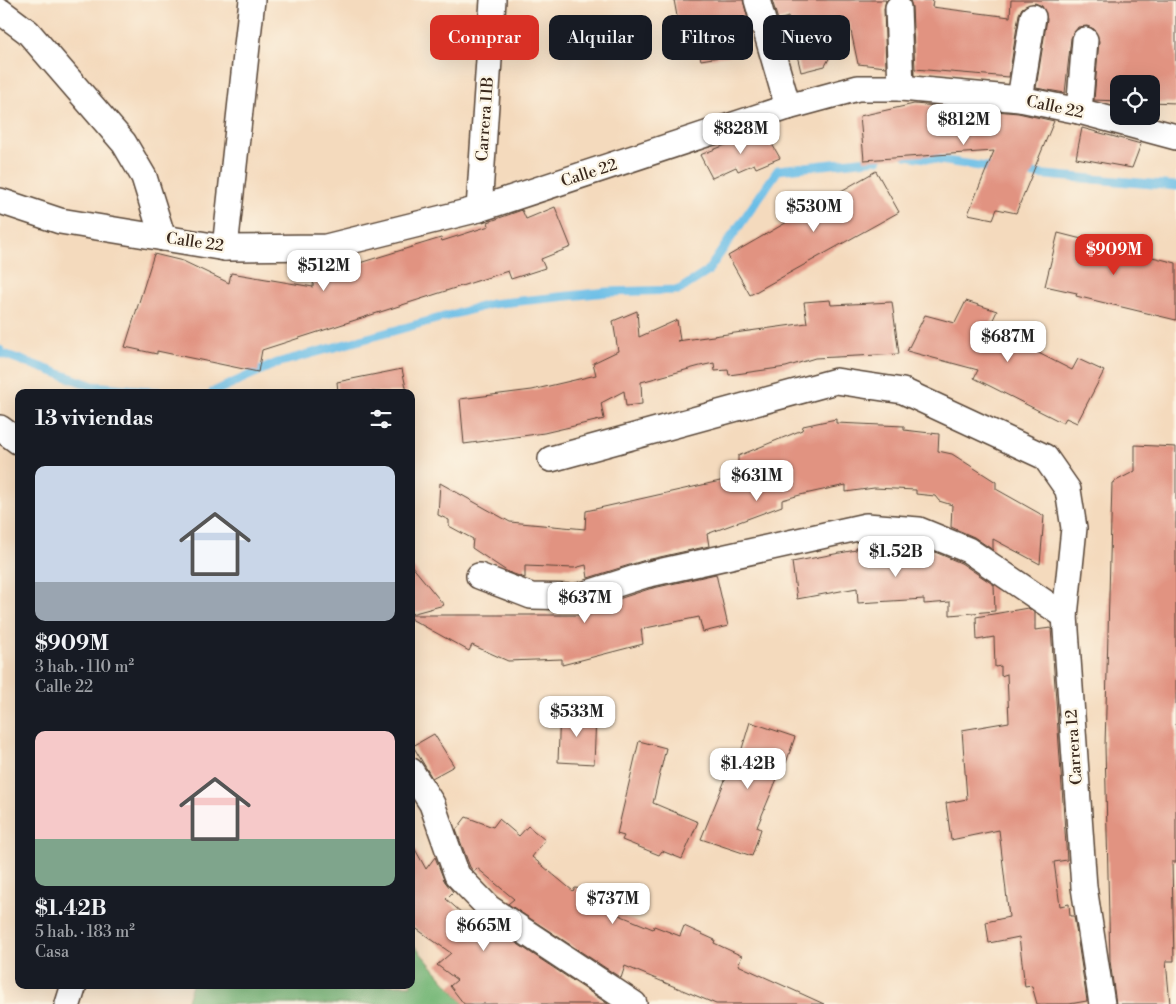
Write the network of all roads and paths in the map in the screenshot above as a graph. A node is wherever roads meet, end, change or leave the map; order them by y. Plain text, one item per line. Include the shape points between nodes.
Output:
1 (252, 0) edge
2 (494, 0) edge
3 (757, 0) edge
4 (898, 8) dead end
5 (0, 11) edge
6 (1033, 17) dead end
7 (1085, 40) dead end
8 (901, 88) junction
9 (1020, 99) junction
10 (788, 107) junction
11 (1079, 111) junction
12 (1176, 137) edge
13 (0, 202) edge
14 (480, 209) junction
15 (163, 238) junction
16 (225, 248) junction
17 (0, 428) edge
18 (15, 439) edge
19 (552, 458) dead end
20 (478, 576) dead end
21 (1065, 616) junction
22 (415, 777) edge
23 (73, 989) edge
24 (68, 1004) edge
25 (634, 1004) edge
26 (1102, 1004) edge

1 - 16 street
2 - 14 street, Carrera 11B
3 - 10 street
4 - 8 street
5 - 15 street via 28,32 124,142 144,177
6 - 9 street
7 - 11 street
8 - 9 street, Calle 22
8 - 10 street, Calle 22 via 858,88
9 - 11 street, Calle 22
10 - 14 street, Calle 22
11 - 12 street, Calle 22
13 - 15 street, Calle 22 via 60,221
14 - 16 street, Calle 22 via 326,247
15 - 16 street, Calle 22
17 - 18 street
19 - 21 street, Carrera 12 via 836,382 903,391 1045,457 1068,490 1074,528
20 - 21 street via 531,596 576,597 645,575 866,526 918,530 968,550
21 - 26 street, Carrera 12 via 1084,887
22 - 25 street via 432,804 457,876 489,908
23 - 24 street

